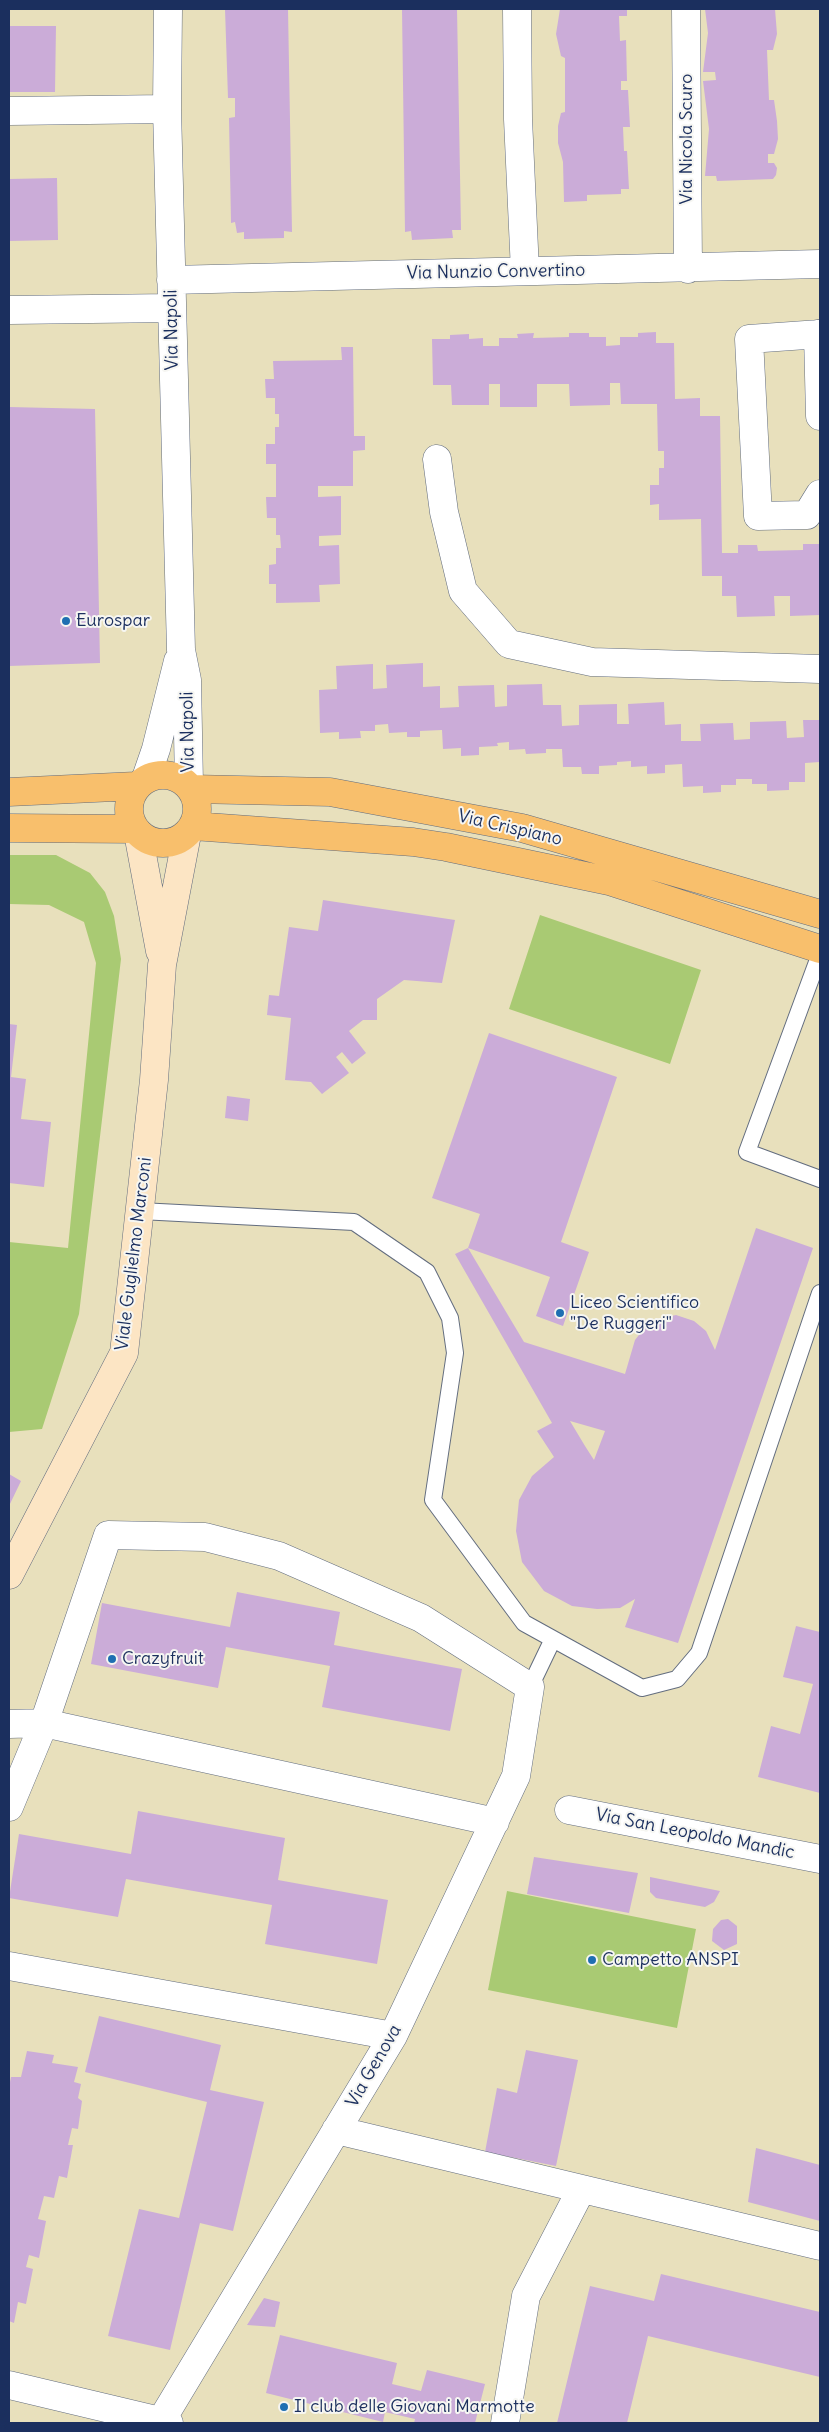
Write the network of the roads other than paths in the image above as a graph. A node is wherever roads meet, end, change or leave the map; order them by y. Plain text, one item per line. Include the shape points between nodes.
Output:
1 (168, 9) edge
2 (517, 9) edge
3 (686, 9) edge
4 (166, 109) junction
5 (9, 111) edge
6 (820, 264) edge
7 (688, 268) junction
8 (525, 271) junction
9 (171, 280) junction
10 (172, 308) junction
11 (9, 310) edge
12 (819, 334) edge
13 (820, 416) edge
14 (437, 459) dead end
15 (820, 494) edge
16 (181, 650) junction
17 (820, 670) edge
18 (141, 782) junction
19 (190, 787) junction
20 (9, 792) edge
21 (9, 828) edge
22 (190, 830) junction
23 (136, 831) junction
24 (820, 914) edge
25 (820, 949) edge
26 (820, 954) edge
27 (162, 965) junction
28 (820, 1179) edge
29 (140, 1211) junction
30 (820, 1293) edge
31 (9, 1575) edge
32 (553, 1639) junction
33 (530, 1687) junction
34 (44, 1723) junction
35 (9, 1724) edge
36 (9, 1807) edge
37 (569, 1810) dead end
38 (495, 1822) junction
39 (820, 1859) edge
40 (9, 1966) edge
41 (393, 2036) junction
42 (336, 2130) junction
43 (581, 2190) junction
44 (820, 2246) edge
45 (9, 2385) edge
46 (117, 2417) edge
47 (165, 2422) edge
48 (505, 2423) edge

1 - 4 street, Via Napoli
2 - 8 street
3 - 7 street, Via Nicola Scuro
4 - 5 street
4 - 9 street, Via Napoli
6 - 7 street, Via Nunzio Convertino
7 - 8 street, Via Nunzio Convertino
8 - 9 street, Via Nunzio Convertino
9 - 10 street, Via Napoli
10 - 11 street
10 - 16 street, Via Napoli
12 - 13 street
12 - 15 street via 749,339 758,516 807,514
14 - 17 street via 444,512 463,591 509,644 592,662
16 - 18 street, Via Napoli via 156,749
16 - 19 street, Via Napoli via 187,680
18 - 19 main road via 169,774
18 - 20 main road
18 - 23 main road via 129,800 128,815
19 - 22 main road via 198,807
19 - 24 main road, Via Crispiano via 330,792 522,828
21 - 23 main road
22 - 23 main road via 171,843 153,842
22 - 25 main road, Via Crispiano via 413,842 446,847 609,881
22 - 27 street, Viale Guglielmo Marconi
23 - 27 street, Viale Guglielmo Marconi
26 - 28 lane via 747,1152
27 - 29 street, Viale Guglielmo Marconi
29 - 31 street, Viale Guglielmo Marconi via 124,1354
29 - 32 lane via 354,1222 427,1272 450,1318 455,1353 433,1500 524,1623
30 - 32 lane via 699,1653 678,1679 642,1688
32 - 33 lane
33 - 34 street via 421,1618 279,1556 205,1537 108,1535
33 - 38 street, Via Genova via 516,1776
34 - 35 street
34 - 36 street
34 - 38 street
37 - 39 street, Via San Leopoldo Mandic
38 - 41 street, Via Genova
40 - 41 street
41 - 42 street, Via Genova
42 - 43 street
42 - 47 street, Via Genova
43 - 44 street
43 - 48 street via 526,2296
45 - 46 street
46 - 47 street

